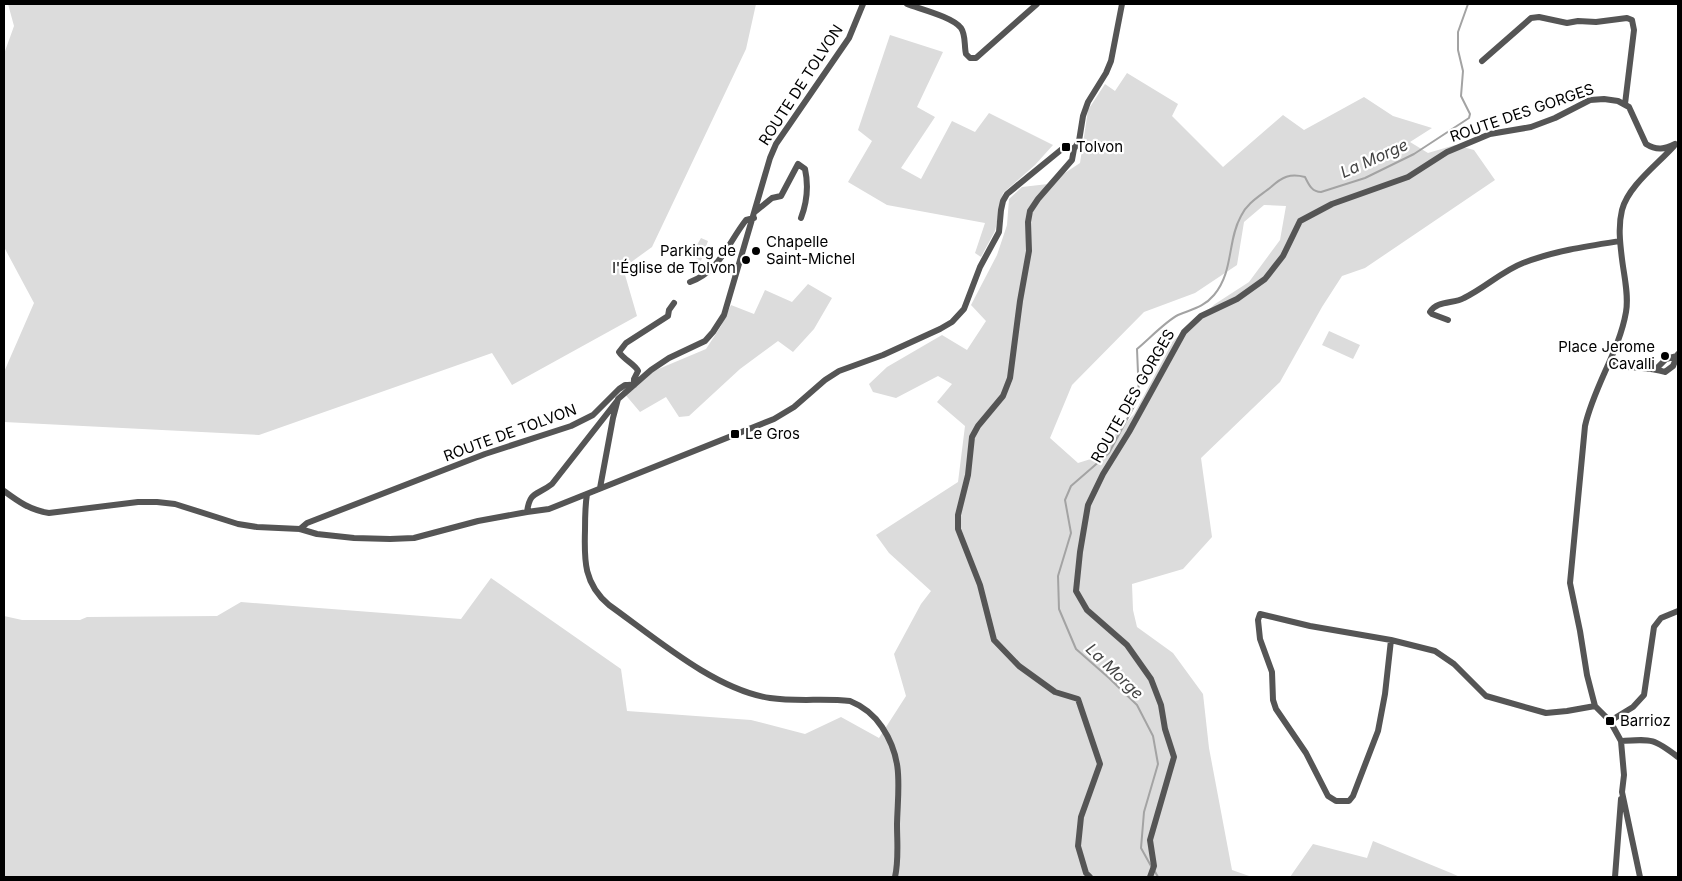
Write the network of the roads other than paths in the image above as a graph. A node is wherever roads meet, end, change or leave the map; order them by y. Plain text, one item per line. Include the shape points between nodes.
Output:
1 (863, 4) edge
2 (907, 4) edge
3 (1037, 4) edge
4 (1122, 4) edge
5 (1482, 61) dead end
6 (1625, 104) junction
7 (1677, 143) edge
8 (1074, 149) junction
9 (754, 215) junction
10 (801, 218) dead end
11 (1620, 241) junction
12 (690, 282) dead end
13 (674, 303) dead end
14 (1448, 320) dead end
15 (1678, 355) edge
16 (1610, 364) junction
17 (634, 385) junction
18 (618, 399) junction
19 (600, 488) junction
20 (4, 491) edge
21 (587, 494) junction
22 (526, 512) junction
23 (300, 529) junction
24 (1678, 612) edge
25 (1391, 640) junction
26 (1595, 706) junction
27 (1610, 721) junction
28 (1621, 741) junction
29 (1678, 757) edge
30 (1622, 792) junction
31 (895, 877) edge
32 (1090, 877) edge
33 (1150, 877) edge
34 (1615, 877) edge
35 (1640, 877) edge

1 - 9 street, ROUTE DE TOLVON via 849,38 776,144
2 - 3 street via 961,27 966,54 976,58
4 - 8 street via 1111,61 1088,102 1079,141
5 - 6 street via 1531,18 1568,23 1627,18 1632,20 1634,30
6 - 7 street via 1646,144 1660,149
6 - 33 street, ROUTE DES GORGES via 1597,98 1531,127 1490,134 1447,152 1408,177 1332,204 1300,221 1283,256 1265,279 1237,299 1201,316 1184,332 1088,505 1076,591 1087,610 1127,646 1151,679 1161,705 1174,757 1150,840 1154,866
7 - 11 street via 1634,188 1622,208
8 - 19 street via 1062,149 1007,194 1001,210 999,232 980,267 964,309 952,322 883,355 839,371 774,419
8 - 32 street via 1072,160 1030,211 1029,251 1010,378 1003,396 972,437 958,529 980,585 994,640 1019,666 1055,692 1078,699 1100,764 1080,817 1078,846
9 - 10 street via 772,198 781,196 798,164 805,169 807,189
9 - 12 street via 746,220 710,270 702,278
9 - 17 street, ROUTE DE TOLVON via 724,315 714,332 695,347 669,358
11 - 14 street via 1570,249 1523,263 1463,299 1431,309 1432,314
11 - 16 street via 1627,310
13 - 17 street via 668,316 619,352 638,371
15 - 16 street via 1666,372
16 - 26 street via 1585,426 1570,583
17 - 18 street
17 - 23 street, ROUTE DE TOLVON via 625,385 593,415 571,426 485,454 307,523
18 - 19 street
18 - 22 street via 552,484 532,495
19 - 21 street
20 - 23 street via 22,505 49,513 157,502 183,506 238,524
21 - 22 street via 549,509
21 - 31 street via 586,571 599,597 609,605 692,664 746,692 781,700 850,701 861,705 877,720 897,761 898,858
22 - 23 street via 414,538 354,538
24 - 27 street via 1661,618 1654,627 1644,695 1633,707
25 - 25 street via 1262,614 1258,616 1260,639 1272,672 1274,705 1306,753 1326,794 1336,801 1349,801 1353,796 1378,731
25 - 26 street via 1435,651 1454,664 1486,696 1546,713
26 - 27 street
27 - 28 street
28 - 29 street via 1650,739
28 - 30 street
30 - 34 street
30 - 35 street

